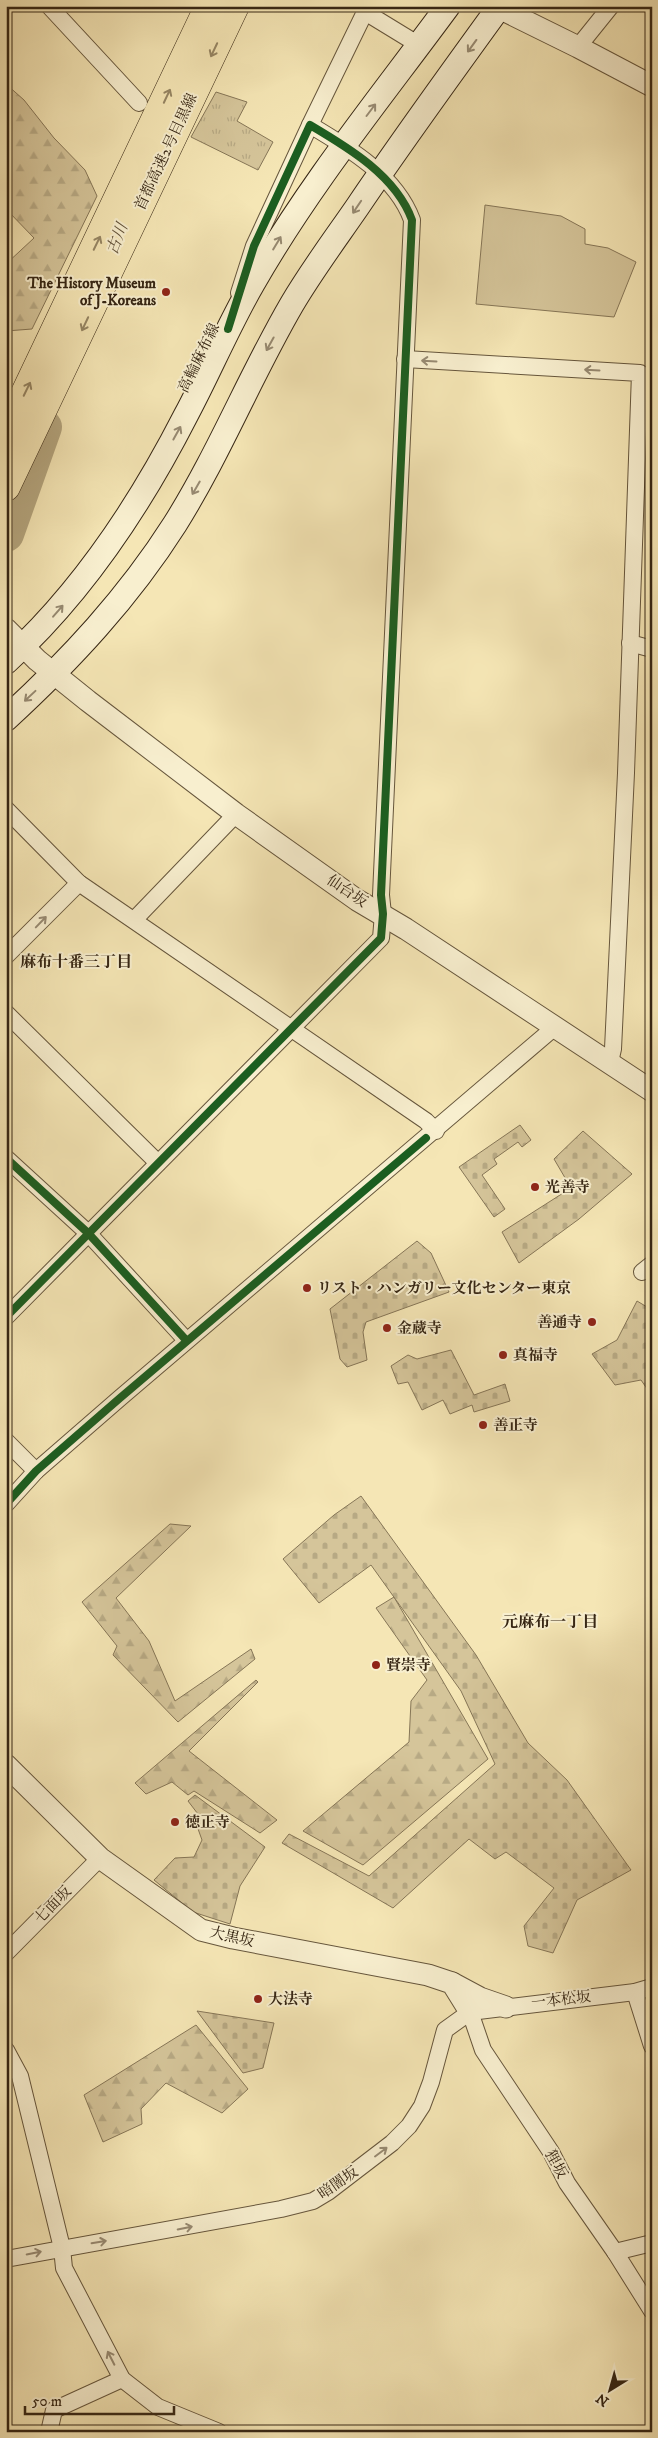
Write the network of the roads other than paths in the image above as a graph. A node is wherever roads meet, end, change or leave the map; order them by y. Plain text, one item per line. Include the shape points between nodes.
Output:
1 (49, 6) edge
2 (209, 6) edge
3 (235, 6) edge
4 (448, 6) edge
5 (611, 6) edge
6 (498, 7) edge
7 (366, 9) edge
8 (419, 45) junction
9 (578, 47) junction
10 (652, 86) edge
11 (139, 103) dead end
12 (310, 125) junction
13 (344, 145) junction
14 (380, 174) junction
15 (228, 329) junction
16 (405, 359) junction
17 (6, 433) edge
18 (6, 487) edge
19 (6, 629) edge
20 (630, 643) junction
21 (24, 646) junction
22 (652, 649) edge
23 (6, 662) edge
24 (54, 674) junction
25 (6, 719) edge
26 (6, 809) edge
27 (236, 814) junction
28 (79, 883) junction
29 (383, 914) junction
30 (134, 920) junction
31 (6, 956) edge
32 (6, 1013) edge
33 (555, 1027) junction
34 (290, 1030) junction
35 (610, 1062) junction
36 (652, 1091) edge
37 (436, 1131) junction
38 (6, 1158) edge
39 (158, 1163) junction
40 (88, 1233) junction
41 (6, 1317) edge
42 (186, 1340) junction
43 (6, 1441) edge
44 (36, 1471) junction
45 (6, 1504) edge
46 (6, 1765) edge
47 (100, 1858) junction
48 (6, 1953) edge
49 (452, 1983) junction
50 (652, 1987) edge
51 (635, 1992) junction
52 (506, 2007) junction
53 (470, 2012) junction
54 (652, 2046) edge
55 (6, 2050) edge
56 (652, 2242) edge
57 (62, 2248) junction
58 (615, 2252) junction
59 (6, 2259) edge
60 (652, 2311) edge
61 (122, 2379) junction
62 (48, 2432) edge
63 (220, 2432) edge

1 - 11 street
17 -> 2 highway, 首都高速2号目黒線
3 -> 18 highway, 首都高速2号目黒線
4 - 8 main road, 高輪麻布線
5 - 9 street
6 - 9 street
6 -> 14 main road
7 - 8 street
7 - 12 street
13 -> 8 main road, 高輪麻布線
9 - 10 street
12 - 13 street
12 - 15 street via 254,246
13 - 14 street
15 -> 13 main road, 高輪麻布線 via 290,222
14 - 16 street via 406,202 412,220
14 -> 24 main road via 293,303 175,524 116,606
21 -> 15 main road, 高輪麻布線 via 84,579 130,514 186,416
20 -> 16 street via 640,373
16 - 29 street via 381,895
19 - 21 street, 仙台坂
20 - 22 street
20 - 35 street via 616,1000
21 - 23 main road, 高輪麻布線
21 - 24 street, 仙台坂
24 -> 25 main road
24 - 27 street, 仙台坂
26 - 28 street
27 - 29 street, 仙台坂 via 357,900
27 - 30 street
28 - 30 street
31 -> 28 street
29 - 33 street, 仙台坂
29 - 34 street via 381,938
30 - 34 street
32 - 39 street
33 - 35 street, 仙台坂
33 - 37 street
34 - 37 street via 426,1121
34 - 39 street
35 - 36 street, 仙台坂
37 - 42 street
38 - 40 street
39 - 40 street
40 - 41 street
40 - 42 street
42 - 44 street
43 - 44 street
44 - 45 street
46 - 47 street, 大黒坂
47 - 48 street, 七面坂
47 - 49 street, 大黒坂 via 201,1930 428,1975
49 - 52 street, 大黒坂
49 - 53 street
50 - 51 street, 一本松坂
51 - 52 street, 一本松坂
51 - 54 street
52 - 53 street, 一本松坂
57 -> 53 street, 暗闇坂 via 313,2201 410,2126 431,2082 445,2030
53 - 58 street, 狸坂 via 483,2050 551,2152 566,2183
55 - 57 street via 20,2076
56 - 58 street
59 -> 57 street, 暗闇坂
61 -> 57 street via 64,2268
58 - 60 street, 狸坂
61 - 62 street via 54,2410
61 - 63 street via 158,2407

